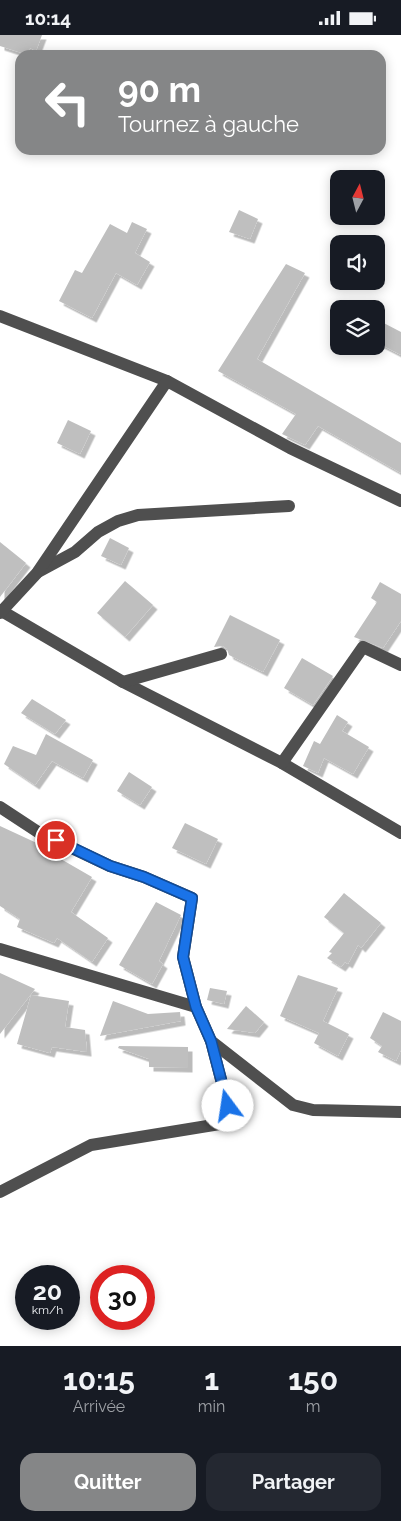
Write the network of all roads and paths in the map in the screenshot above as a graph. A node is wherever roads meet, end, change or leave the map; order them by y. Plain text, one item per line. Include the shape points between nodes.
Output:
1 (0, 316) edge
2 (167, 381) junction
3 (401, 501) edge
4 (289, 506) dead end
5 (37, 573) junction
6 (0, 611) edge
7 (221, 654) dead end
8 (401, 665) edge
9 (123, 682) junction
10 (282, 763) junction
11 (0, 807) edge
12 (401, 833) edge
13 (0, 949) edge
14 (196, 1007) junction
15 (211, 1041) junction
16 (401, 1112) edge
17 (0, 1192) edge

1 - 2 street
2 - 3 street via 290,448
2 - 5 street
4 - 5 street via 138,515 98,532 75,552
5 - 6 street
6 - 9 street
7 - 9 street
8 - 10 street via 363,647
9 - 10 street
10 - 12 street
11 - 14 street via 38,832 110,866 192,898 183,957
13 - 14 street
14 - 15 street
15 - 16 street via 293,1105 314,1110
15 - 17 street via 232,1122 91,1145

